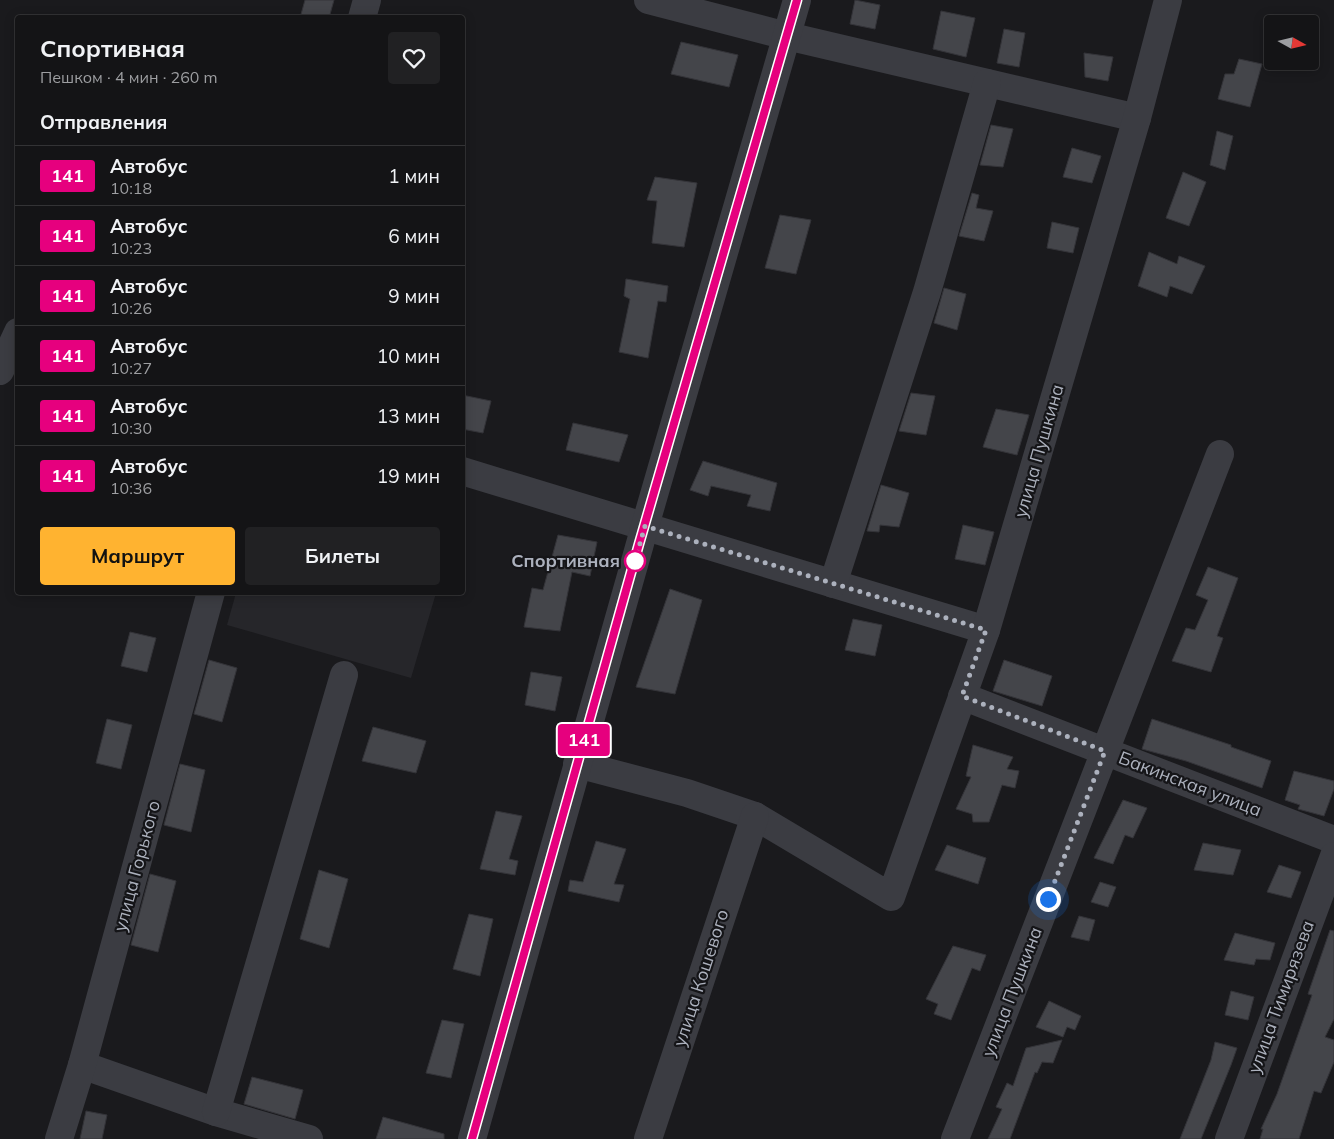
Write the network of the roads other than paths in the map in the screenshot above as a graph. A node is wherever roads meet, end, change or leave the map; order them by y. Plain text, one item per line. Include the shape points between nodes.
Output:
1 (367, 0) edge
2 (648, 0) edge
3 (797, 0) edge
4 (1168, 0) edge
5 (363, 15) edge
6 (787, 36) junction
7 (988, 83) junction
8 (1137, 118) junction
9 (15, 338) edge
10 (0, 371) edge
11 (1220, 454) dead end
12 (465, 472) edge
13 (645, 526) junction
14 (834, 584) junction
15 (211, 595) edge
16 (986, 630) junction
17 (344, 675) dead end
18 (962, 696) junction
19 (1105, 751) junction
20 (577, 764) junction
21 (754, 816) junction
22 (1334, 840) edge
23 (1334, 856) edge
24 (82, 1065) junction
25 (216, 1112) junction
26 (59, 1139) edge
27 (309, 1139) edge
28 (472, 1139) edge
29 (648, 1139) edge
30 (955, 1139) edge
31 (1229, 1139) edge

1 - 5 street
2 - 6 street
3 - 6 street
4 - 8 street, улица Пушкина
6 - 7 street
6 - 13 street
7 - 8 street
7 - 14 street via 927,292
8 - 16 street, улица Пушкина
9 - 10 street
11 - 19 street, улица Пушкина
12 - 13 street
13 - 14 street
13 - 20 street
14 - 16 street
15 - 24 street, улица Горького
16 - 18 street, улица Пушкина
17 - 25 street
18 - 19 street, Бакинская улица
18 - 21 street, улица Пушкина via 891,897
19 - 22 street, Бакинская улица
19 - 30 street, улица Пушкина
20 - 21 street via 687,792
20 - 28 street
21 - 29 street, улица Кошевого
23 - 31 street, улица Тимирязева
24 - 25 street
24 - 26 street, улица Горького
25 - 27 street

